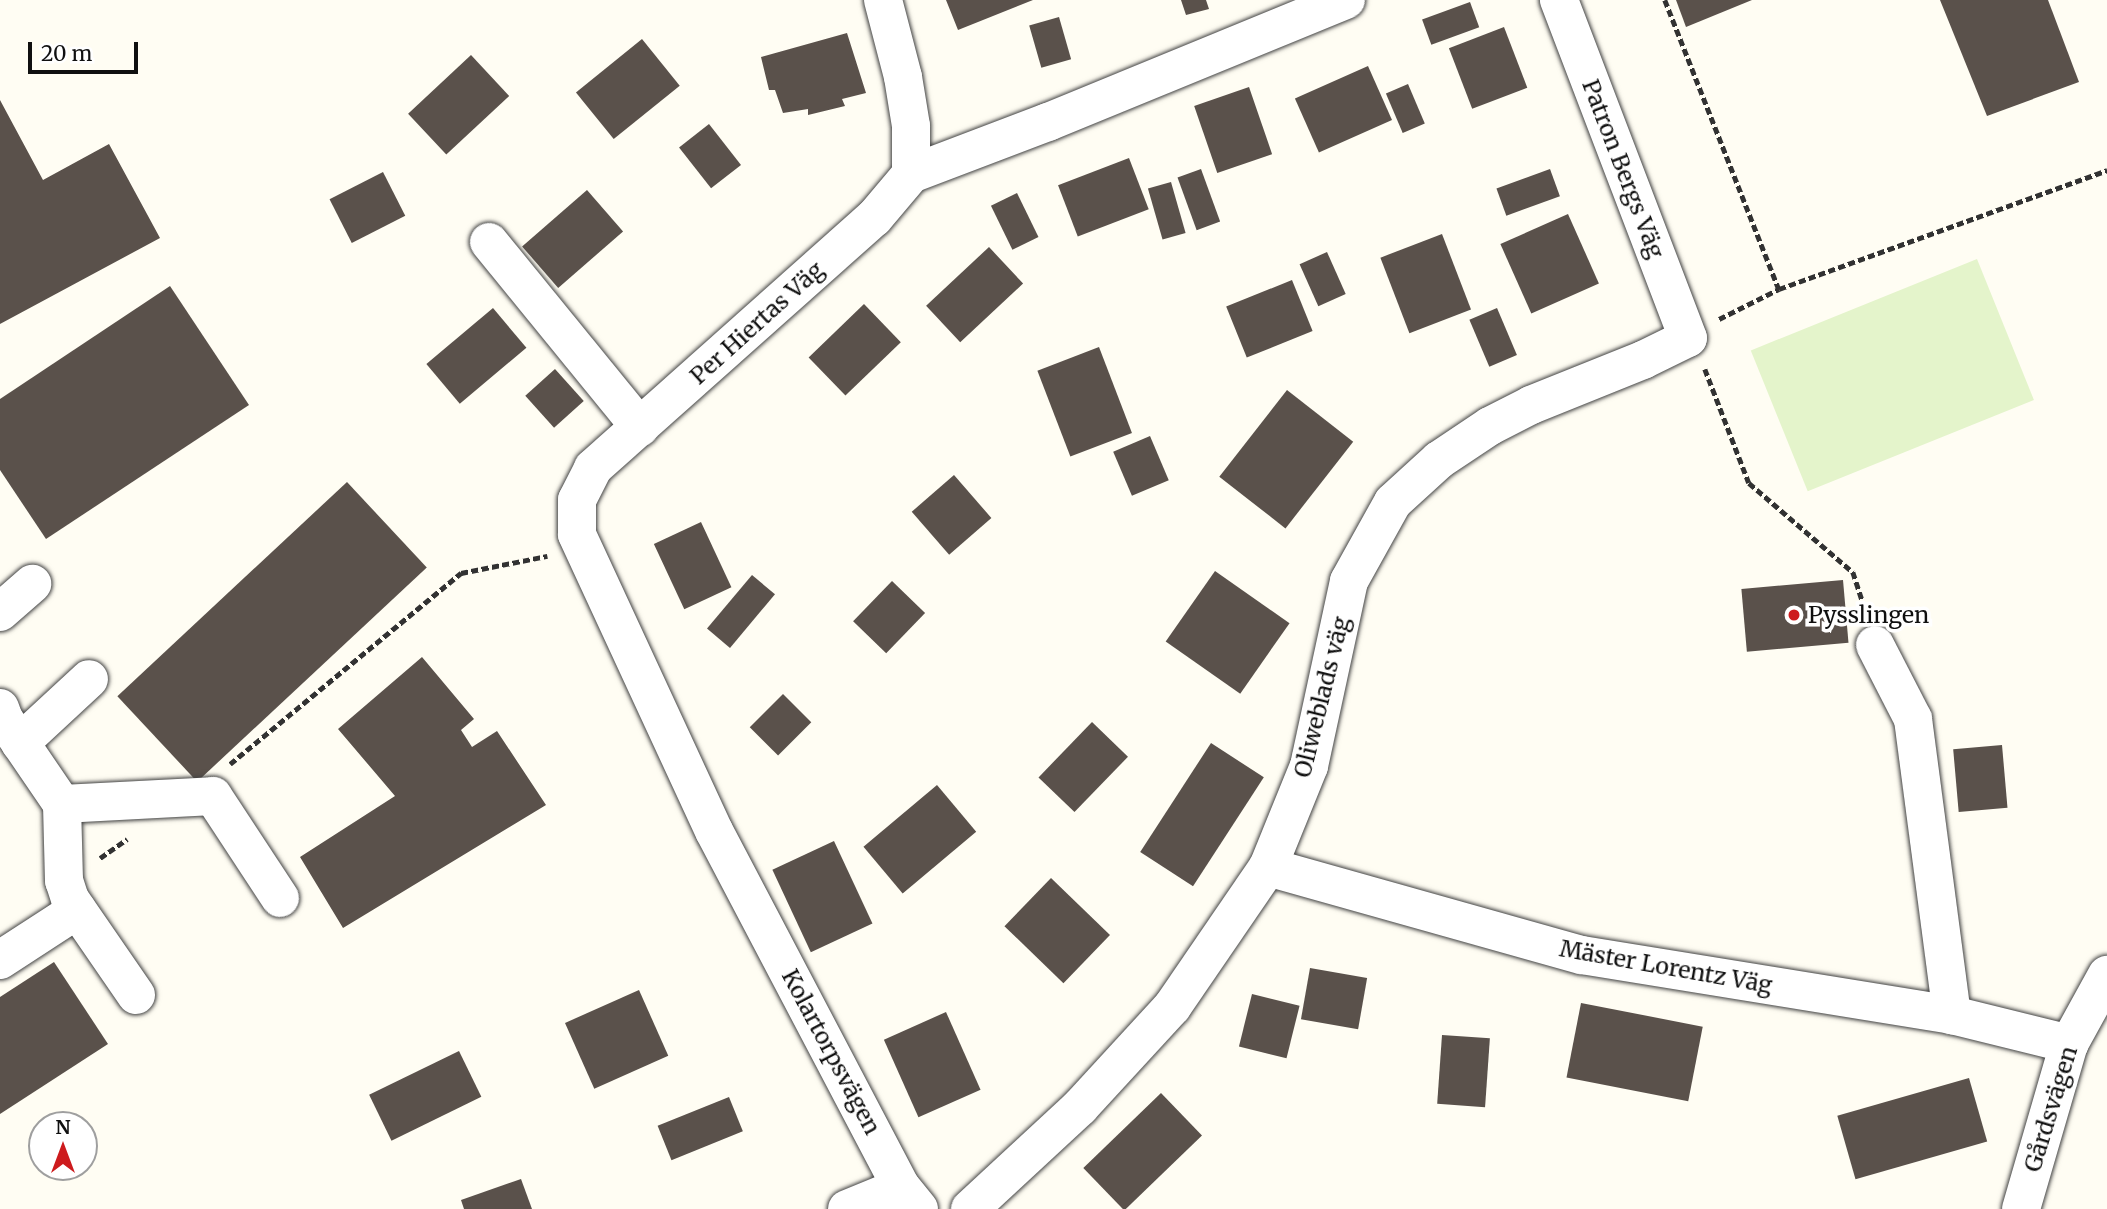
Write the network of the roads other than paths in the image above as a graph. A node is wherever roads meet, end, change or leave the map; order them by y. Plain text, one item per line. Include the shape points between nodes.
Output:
1 (883, 0) edge
2 (1346, 0) edge
3 (1559, 0) edge
4 (911, 174) junction
5 (489, 242) dead end
6 (1688, 338) joint
7 (639, 427) junction
8 (32, 584) dead end
9 (0, 612) edge
10 (1875, 645) road end
11 (89, 679) dead end
12 (5, 720) edge
13 (62, 804) junction
14 (1268, 867) junction
15 (745, 892) joint
16 (280, 898) dead end
17 (77, 910) junction
18 (0, 960) edge
19 (2107, 975) edge
20 (136, 995) dead end
21 (1952, 1015) junction
22 (2069, 1044) junction
23 (910, 1198) edge
24 (847, 1209) edge
25 (970, 1209) edge
26 (2021, 1209) edge

1 - 4 street via 909,113
2 - 4 street, Per Hiertas Väg
3 - 6 street, Patron Bergs Väg
4 - 7 street, Per Hiertas Väg via 874,218
5 - 7 street
6 - 14 street, Oliweblads väg via 1490,426 1439,460 1393,502 1349,581 1309,766
7 - 15 street, Per Hiertas Väg via 593,468 577,500 577,534
8 - 9 street
10 - 21 street via 1913,719
11 - 12 street
12 - 13 street
13 - 16 street via 213,796
13 - 17 street via 65,881
14 - 21 street, Mäster Lorentz Väg via 1582,955
14 - 25 street, Oliweblads väg via 1172,1007 1080,1107
15 - 23 street, Kolartorpsvägen
17 - 18 street
17 - 20 street
19 - 22 street, Gårdsvägen
21 - 22 street, Mäster Lorentz Väg
22 - 26 street, Gårdsvägen
23 - 24 street

